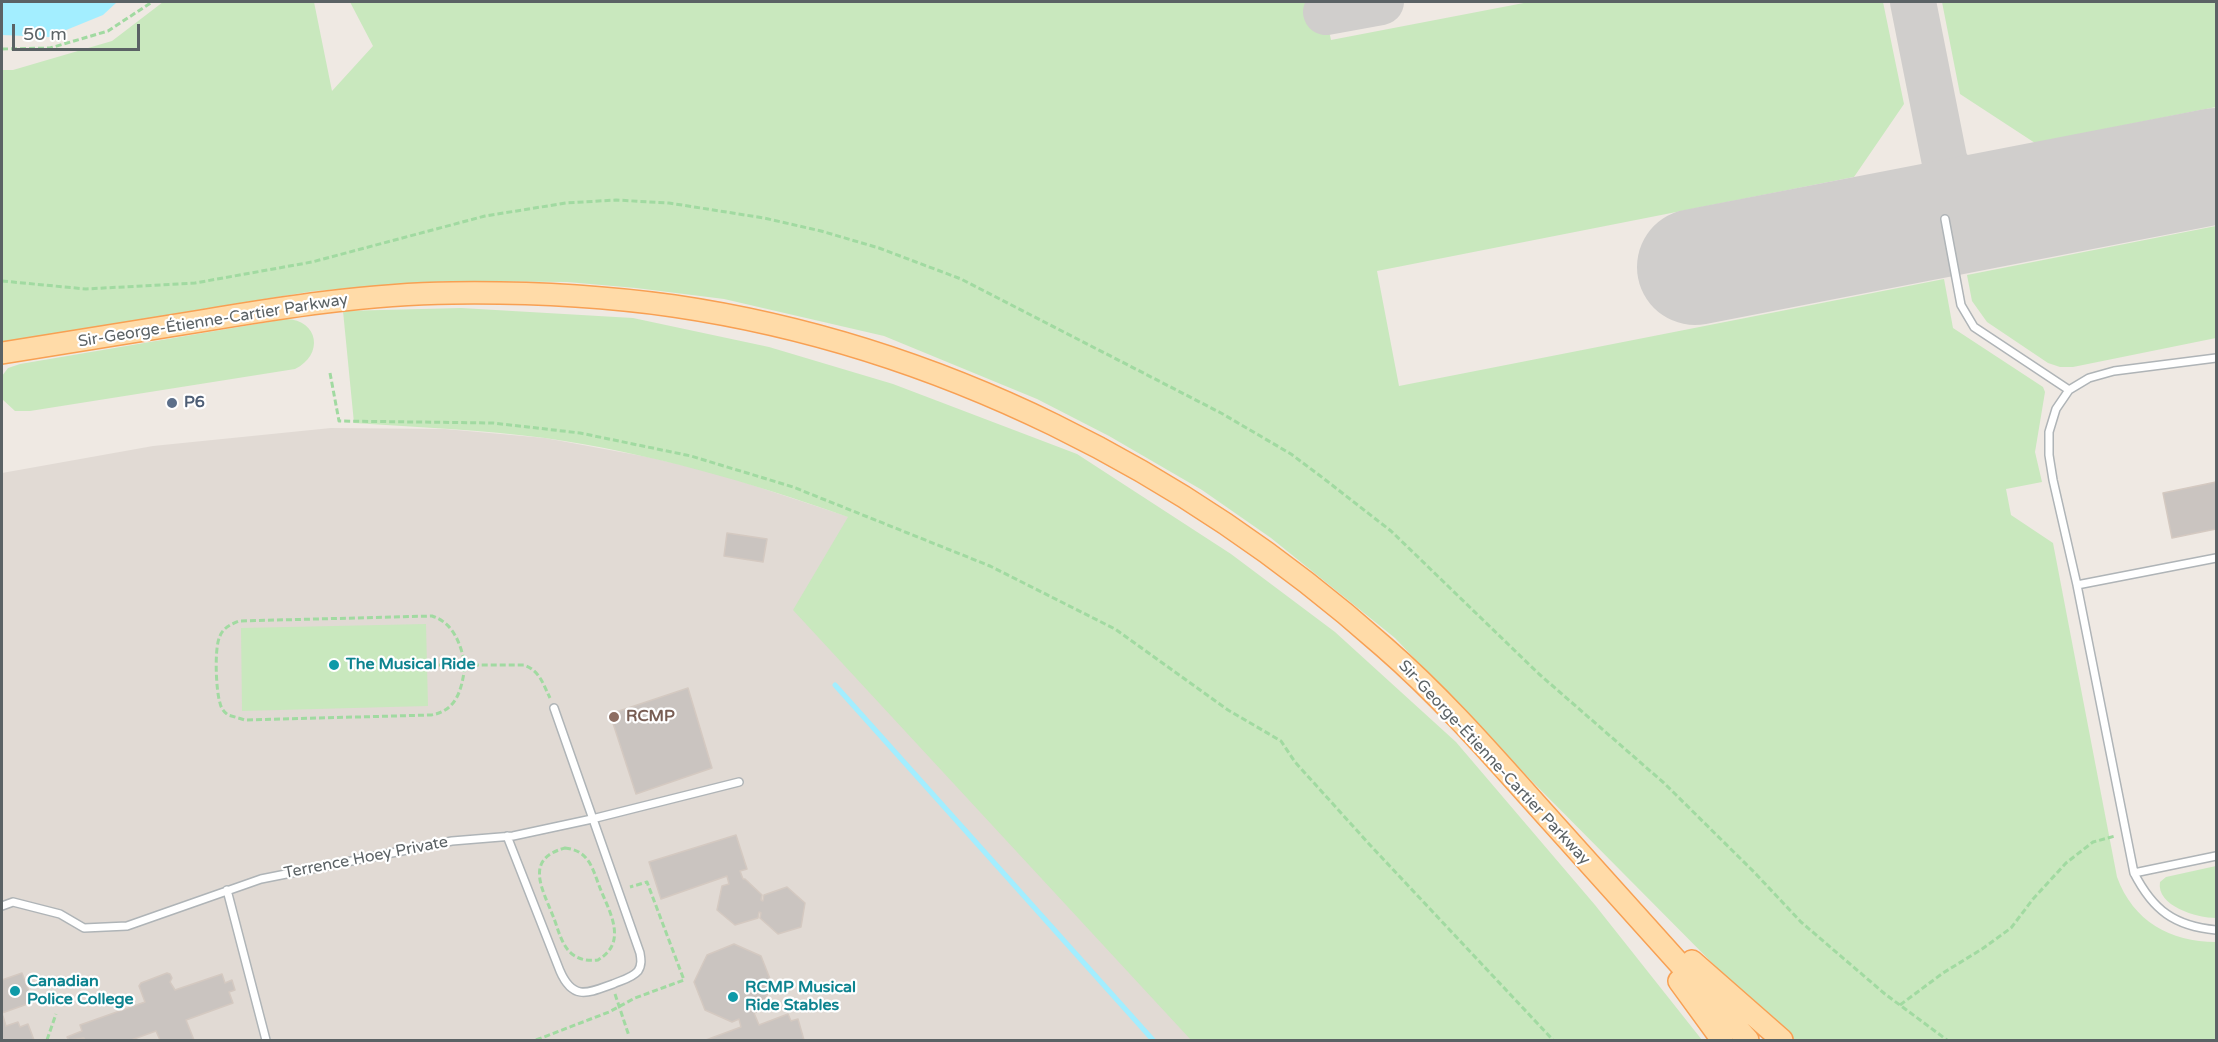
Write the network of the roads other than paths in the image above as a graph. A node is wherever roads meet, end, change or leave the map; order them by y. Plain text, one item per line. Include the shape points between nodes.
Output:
1 (1945, 219) dead end
2 (2, 353) edge
3 (2217, 358) edge
4 (2069, 390) junction
5 (2217, 558) edge
6 (2077, 585) junction
7 (554, 708) road end
8 (739, 782) dead end
9 (592, 819) junction
10 (507, 836) junction
11 (2217, 856) edge
12 (2134, 873) junction
13 (227, 890) junction
14 (1621, 900) junction
15 (2, 906) edge
16 (2217, 930) edge
17 (266, 1041) edge
18 (1722, 1041) edge
19 (1748, 1041) edge
20 (1782, 1041) edge

1 - 4 lane via 1961,305 1974,327
2 - 14 main road, Sir-George-Étienne-Cartier Parkway via 317,302 449,293 543,294 680,307 798,332 915,367 1030,413 1136,467 1284,565 1384,646 1431,692
3 - 4 lane via 2114,371 2089,378
4 - 6 lane via 2051,420 2048,443
5 - 6 lane
6 - 12 lane
7 - 9 lane
8 - 9 lane, Terrence Hoey Private
9 - 10 lane, Terrence Hoey Private
9 - 10 lane via 641,960 637,972 584,993 567,985 560,971
10 - 13 lane, Terrence Hoey Private via 452,841 261,879
11 - 12 lane
12 - 16 lane via 2149,898 2168,915 2191,926
13 - 15 lane, Terrence Hoey Private via 128,926 84,928 60,914 13,902
13 - 17 lane
14 - 18 main road
14 - 19 main road, Sir-George-Étienne-Cartier Parkway
14 - 20 main road

